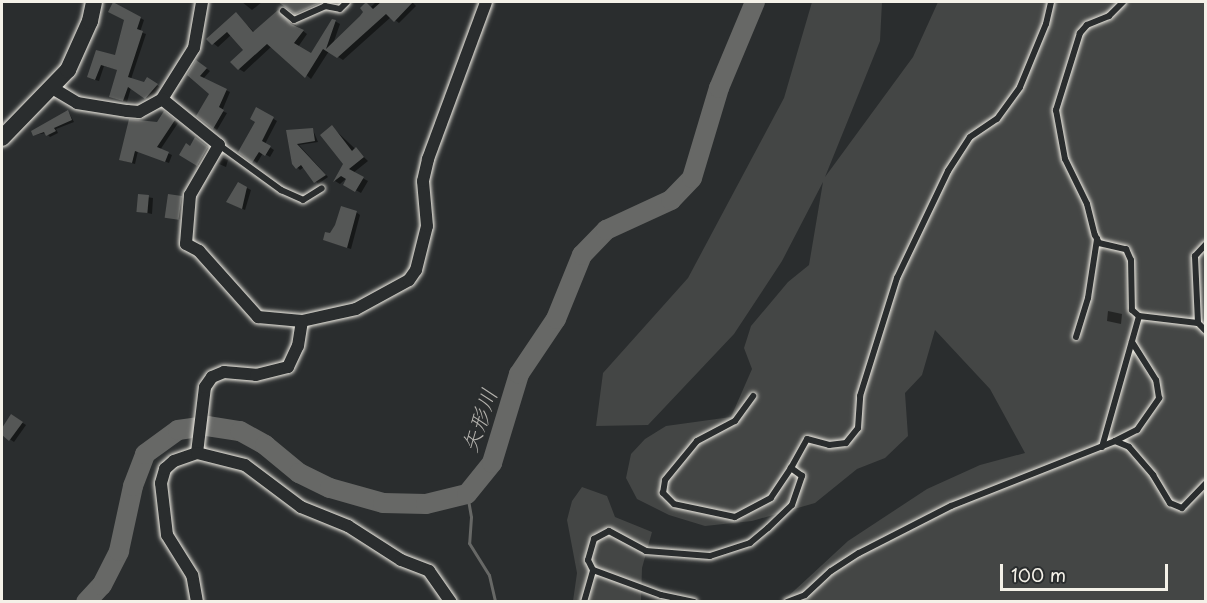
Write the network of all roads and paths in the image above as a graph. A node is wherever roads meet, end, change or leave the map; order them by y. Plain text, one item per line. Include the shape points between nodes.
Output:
1 (94, 2) edge
2 (202, 2) edge
3 (347, 2) edge
4 (486, 2) edge
5 (1051, 2) edge
6 (1123, 2) edge
7 (283, 11) dead end
8 (54, 89) junction
9 (162, 99) junction
10 (2, 138) edge
11 (219, 145) junction
12 (322, 188) dead end
13 (1097, 238) junction
14 (1206, 244) edge
15 (1139, 316) junction
16 (302, 321) junction
17 (1198, 323) junction
18 (1206, 331) edge
19 (1076, 337) dead end
20 (1131, 342) junction
21 (753, 396) dead end
22 (1115, 441) junction
23 (1102, 447) junction
24 (198, 453) junction
25 (791, 468) junction
26 (1206, 483) edge
27 (593, 570) junction
28 (805, 598) edge
29 (197, 602) edge
30 (452, 602) edge
31 (584, 602) edge
32 (694, 602) edge
33 (787, 602) edge

1 - 8 main road via 82,42
2 - 9 street via 194,48
3 - 7 lane via 340,9 325,6 294,20
4 - 16 street via 428,159 423,181 426,226 416,270 409,280 356,309
5 - 25 lane via 1020,87 997,119 969,137 948,171 897,278 860,396 858,428 846,442 829,445 807,439
6 - 13 lane via 1109,16 1087,25 1080,33 1056,110 1065,159 1087,204
8 - 9 street via 77,103 127,111 139,112
8 - 10 main road
9 - 11 street
11 - 12 lane via 281,190 303,200
11 - 16 street via 190,195 186,243 199,251 258,317
13 - 15 lane via 1099,243 1126,249 1131,260 1132,310
13 - 19 lane via 1088,298
14 - 17 lane via 1195,256
15 - 17 lane
15 - 20 lane
16 - 24 street via 298,346 288,367 256,375 218,375 205,387
17 - 18 lane
20 - 22 lane via 1156,380 1160,398 1137,430
20 - 23 lane
21 - 25 lane via 735,421 697,441 665,480 663,493 674,504 735,517 771,498
22 - 23 lane
22 - 26 lane via 1135,454 1170,503 1182,508
23 - 28 lane via 951,506 831,571
24 - 29 street via 174,461 165,469 161,483 167,535 192,576
24 - 30 street via 244,465 301,507 348,526 401,560 429,571
25 - 27 lane via 802,476 792,506 750,543 710,556 646,551 609,531 594,539 588,560
27 - 31 lane
27 - 32 lane via 661,595
28 - 33 lane

